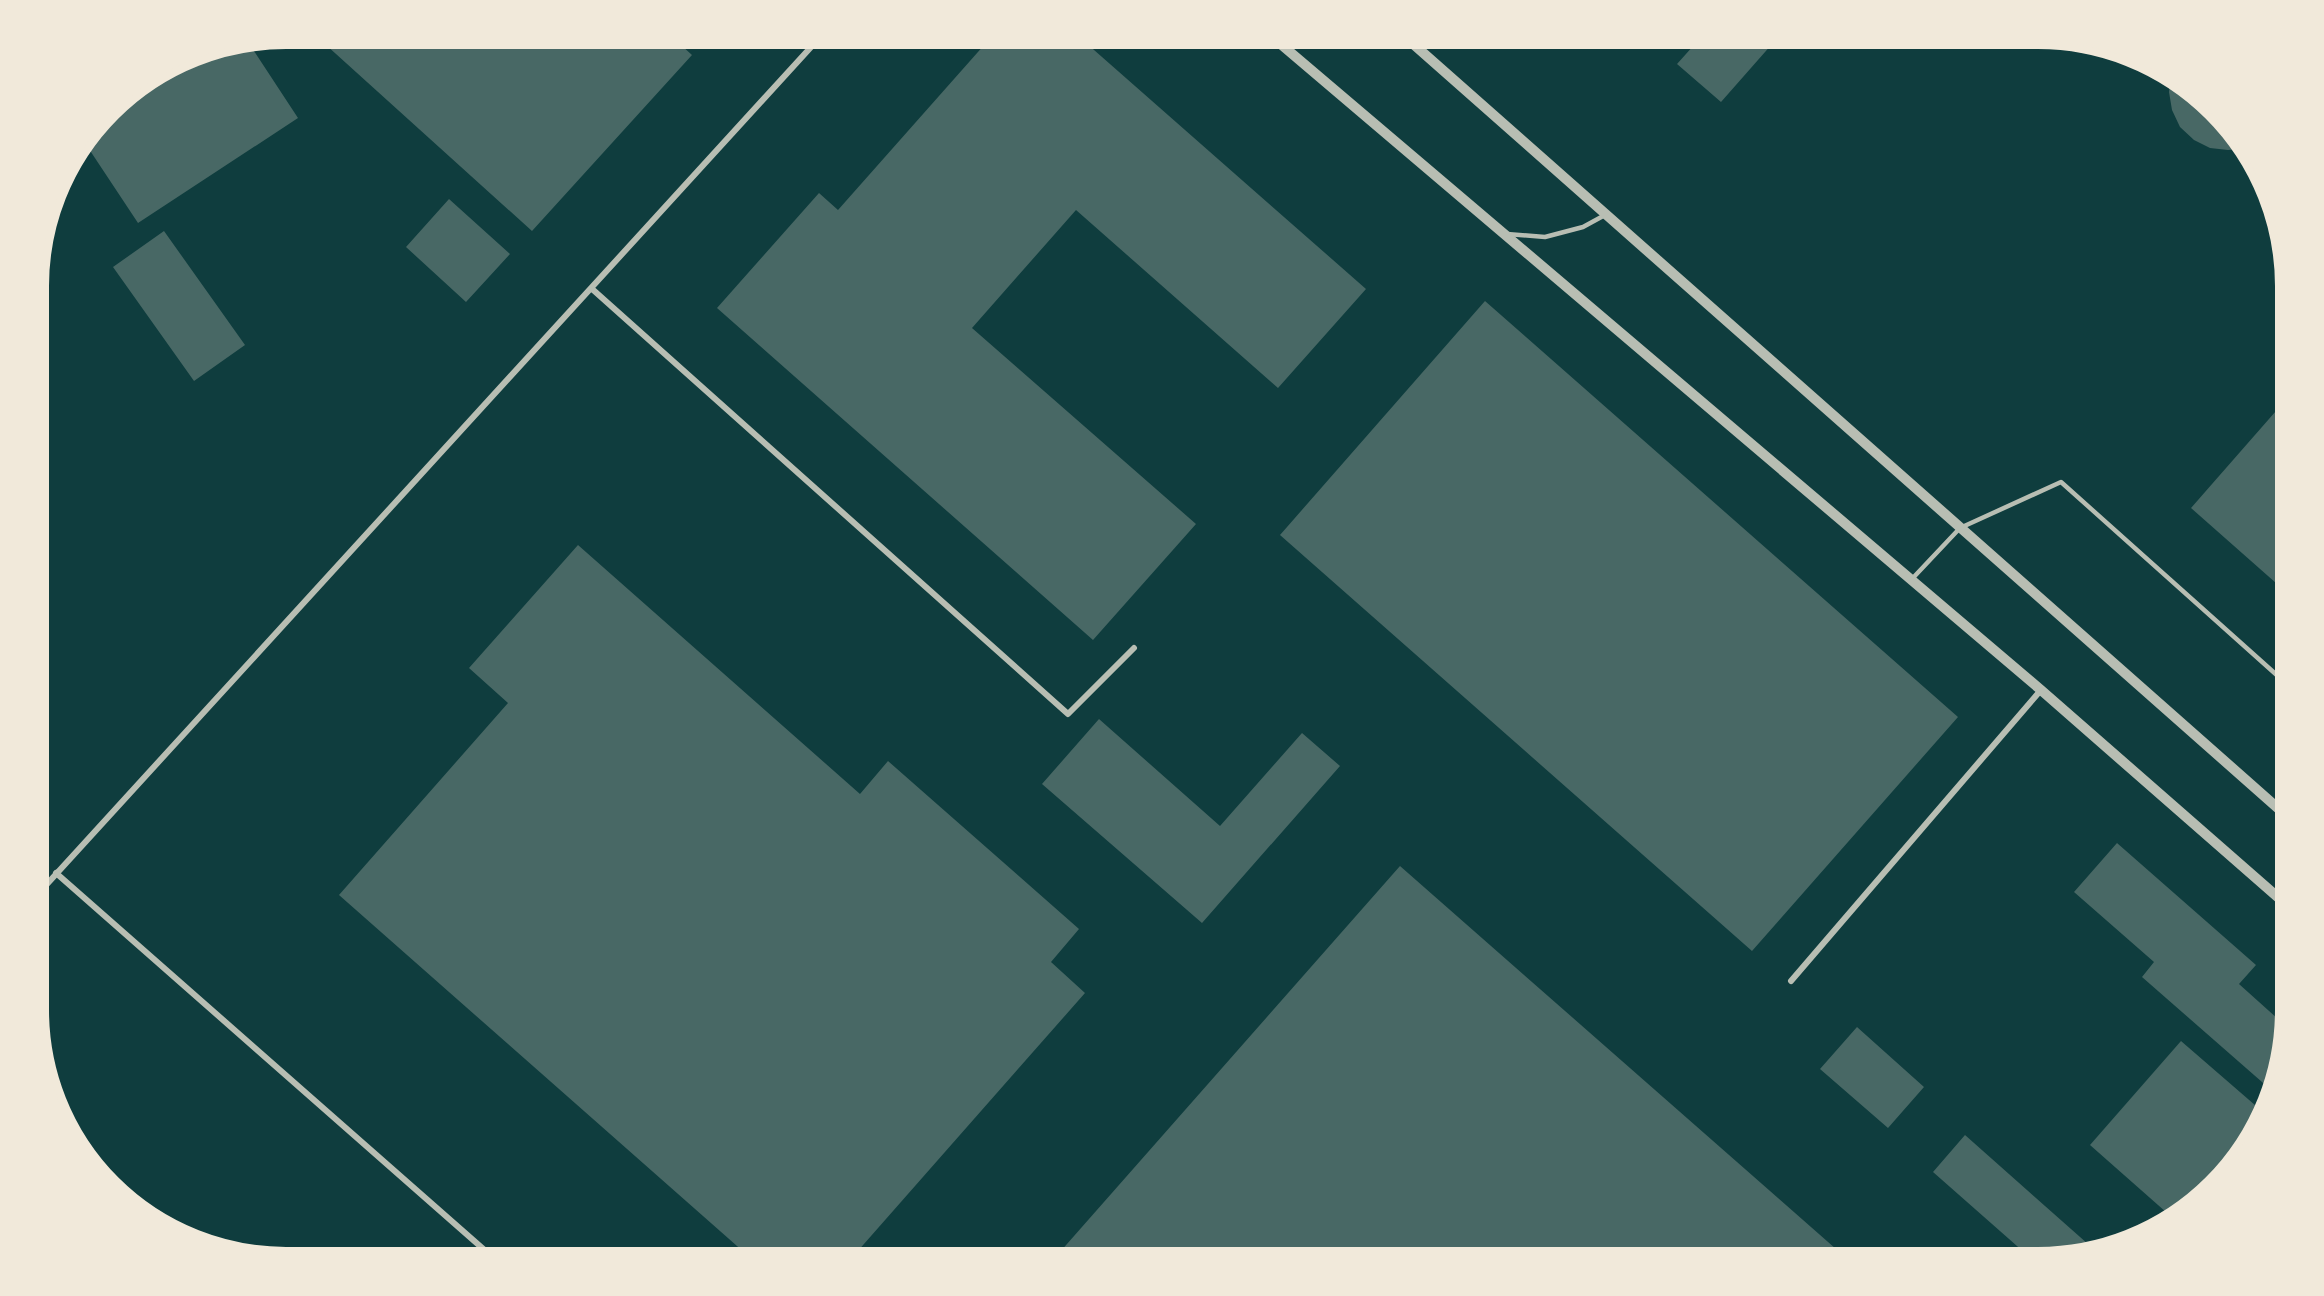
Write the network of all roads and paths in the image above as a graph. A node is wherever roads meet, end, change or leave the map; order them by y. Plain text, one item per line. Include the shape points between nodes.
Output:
1 (812, 45) edge
2 (1283, 45) edge
3 (1415, 45) edge
4 (1606, 214) junction
5 (1504, 234) junction
6 (591, 288) junction
7 (1960, 528) junction
8 (1911, 580) junction
9 (1134, 648) dead end
10 (2279, 677) edge
11 (2041, 690) junction
12 (2279, 809) edge
13 (56, 873) junction
14 (45, 886) edge
15 (2279, 898) edge
16 (1791, 981) dead end
17 (485, 1251) edge

1 - 6 street
2 - 5 street
3 - 4 street
4 - 5 lane via 1583,227 1545,237
4 - 7 street
5 - 8 street
6 - 9 street via 1068,714
6 - 13 street
7 - 8 lane
7 - 10 lane via 2061,482
7 - 12 street
8 - 11 street
11 - 15 street
11 - 16 street
13 - 14 street
13 - 17 street

